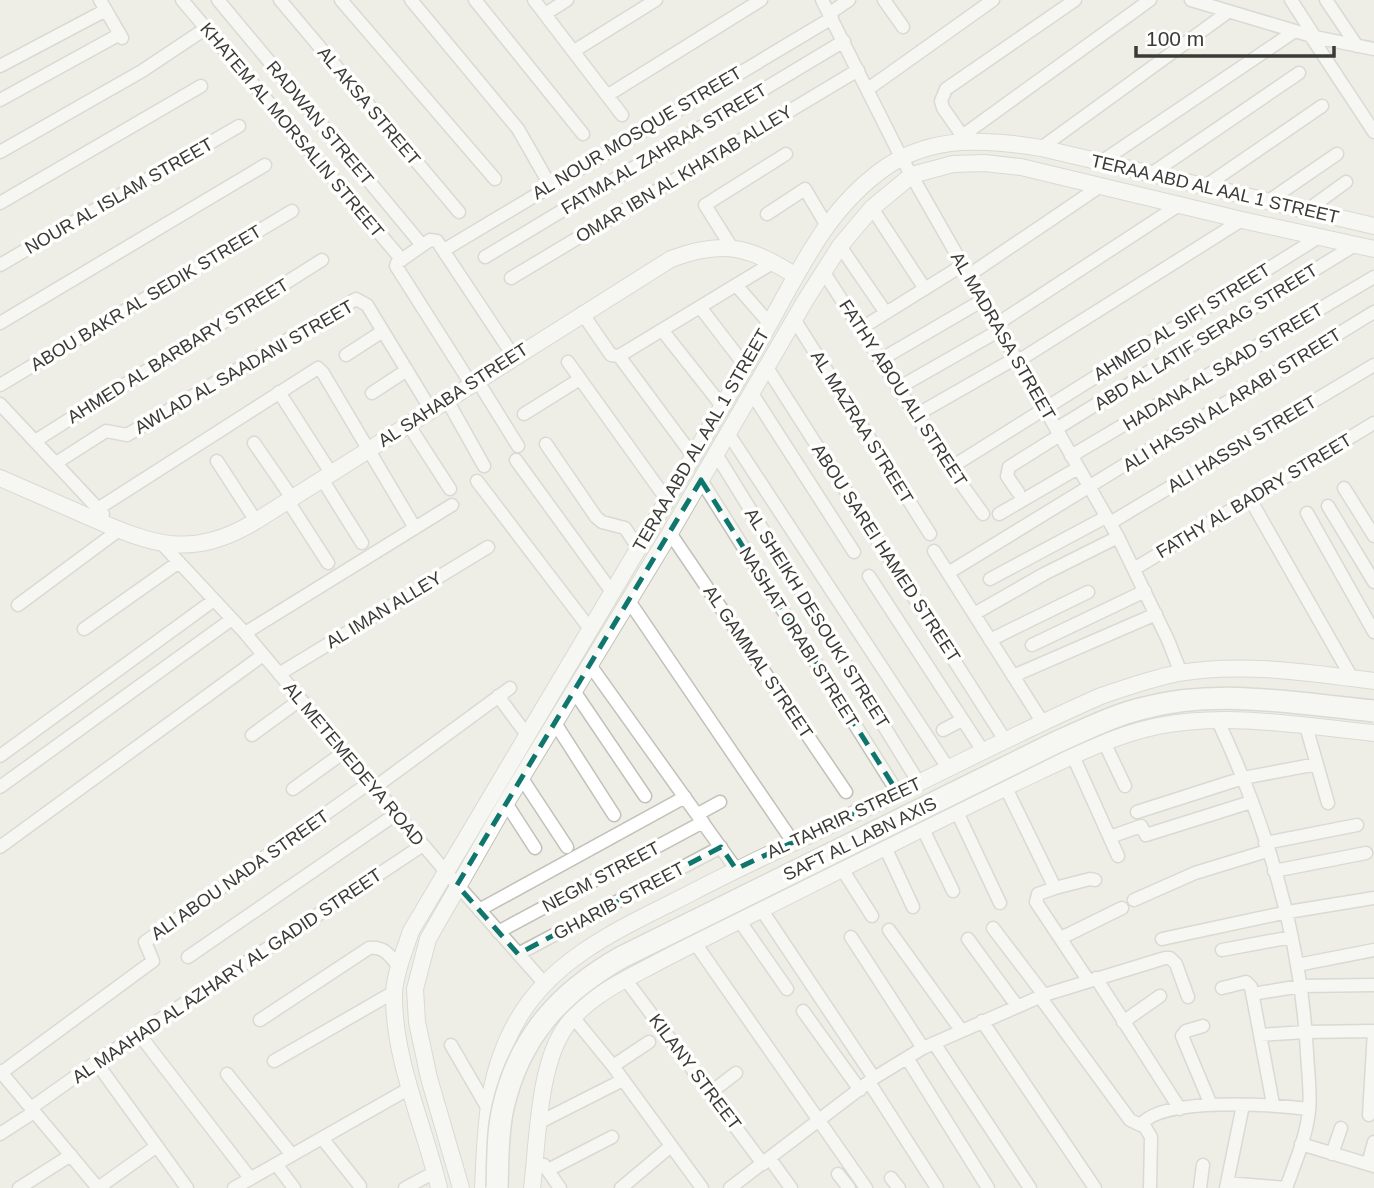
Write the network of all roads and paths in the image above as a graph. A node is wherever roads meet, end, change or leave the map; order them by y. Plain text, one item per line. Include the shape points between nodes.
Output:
1 (182, 0) edge
2 (218, 0) edge
3 (279, 0) edge
4 (341, 0) edge
5 (411, 0) edge
6 (475, 0) edge
7 (534, 0) edge
8 (567, 0) edge
9 (656, 0) edge
10 (761, 0) edge
11 (822, 0) edge
12 (849, 0) edge
13 (884, 0) edge
14 (993, 0) edge
15 (1075, 0) edge
16 (1150, 0) edge
17 (1191, 0) edge
18 (1291, 0) edge
19 (1326, 0) edge
20 (103, 5) edge
21 (1224, 7) edge
22 (545, 14) junction
23 (831, 15) junction
24 (903, 27) dead end
25 (205, 29) junction
26 (1295, 31) junction
27 (1312, 36) junction
28 (844, 41) junction
29 (1357, 46) junction
30 (1374, 50) edge
31 (574, 51) junction
32 (0, 66) edge
33 (858, 70) junction
34 (1299, 73) dead end
35 (201, 86) dead end
36 (867, 89) junction
37 (608, 95) junction
38 (0, 100) edge
39 (1322, 106) dead end
40 (622, 115) dead end
41 (239, 126) dead end
42 (1374, 132) edge
43 (583, 134) dead end
44 (964, 139) junction
45 (1041, 148) junction
46 (0, 152) edge
47 (786, 154) dead end
48 (1337, 154) dead end
49 (901, 158) junction
50 (1101, 162) junction
51 (265, 165) dead end
52 (1151, 174) junction
53 (912, 175) junction
54 (495, 180) dead end
55 (1346, 182) dead end
56 (550, 185) junction
57 (1102, 185) junction
58 (1204, 187) junction
59 (1266, 202) junction
60 (0, 203) edge
61 (1179, 205) junction
62 (872, 208) junction
63 (292, 211) dead end
64 (1306, 211) junction
65 (459, 212) dead end
66 (767, 214) dead end
67 (1242, 220) junction
68 (827, 226) junction
69 (1374, 226) edge
70 (1319, 237) junction
71 (440, 245) junction
72 (1355, 245) junction
73 (422, 246) junction
74 (840, 247) junction
75 (732, 248) junction
76 (1374, 249) edge
77 (485, 257) dead end
78 (322, 260) dead end
79 (400, 261) junction
80 (774, 262) junction
81 (0, 265) edge
82 (966, 270) junction
83 (823, 271) junction
84 (796, 276) junction
85 (1374, 277) edge
86 (510, 278) dead end
87 (736, 285) junction
88 (925, 289) junction
89 (788, 292) junction
90 (983, 300) junction
91 (805, 301) junction
92 (700, 307) junction
93 (1374, 312) edge
94 (582, 313) junction
95 (886, 313) junction
96 (794, 319) junction
97 (0, 323) edge
98 (770, 324) junction
99 (998, 327) junction
100 (860, 329) junction
101 (662, 330) junction
102 (383, 331) junction
103 (346, 355) dead end
104 (619, 356) junction
105 (514, 357) junction
106 (880, 360) junction
107 (1017, 360) junction
108 (568, 362) dead end
109 (1374, 365) edge
110 (766, 366) junction
111 (746, 367) junction
112 (407, 370) junction
113 (580, 379) junction
114 (474, 382) junction
115 (0, 384) edge
116 (898, 388) junction
117 (279, 392) junction
118 (751, 392) junction
119 (372, 393) dead end
120 (446, 400) junction
121 (0, 404) edge
122 (722, 406) junction
123 (1044, 408) junction
124 (431, 410) junction
125 (524, 414) dead end
126 (916, 415) junction
127 (1374, 423) edge
128 (408, 424) junction
129 (1058, 432) junction
130 (728, 433) junction
131 (35, 441) junction
132 (254, 443) dead end
133 (545, 444) dead end
134 (369, 449) junction
135 (716, 454) junction
136 (693, 456) junction
137 (217, 461) dead end
138 (1075, 462) junction
139 (56, 463) junction
140 (484, 466) dead end
141 (950, 468) junction
142 (327, 476) junction
143 (0, 478) edge
144 (701, 480) junction
145 (477, 481) dead end
146 (1089, 487) junction
147 (1344, 488) dead end
148 (450, 489) dead end
149 (1018, 492) dead end
150 (1250, 499) junction
151 (290, 500) junction
152 (667, 500) junction
153 (452, 505) dead end
154 (1328, 506) dead end
155 (99, 508) junction
156 (1307, 513) dead end
157 (983, 514) dead end
158 (999, 514) dead end
159 (1108, 520) junction
160 (256, 521) junction
161 (113, 528) junction
162 (415, 528) junction
163 (670, 533) junction
164 (930, 534) dead end
165 (1374, 536) edge
166 (1118, 537) junction
167 (162, 544) junction
168 (362, 544) dead end
169 (488, 547) dead end
170 (638, 548) junction
171 (934, 551) dead end
172 (854, 552) dead end
173 (179, 562) junction
174 (327, 563) dead end
175 (1134, 569) junction
176 (948, 573) junction
177 (869, 576) dead end
178 (990, 579) dead end
179 (1374, 582) edge
180 (1145, 591) junction
181 (612, 592) junction
182 (1088, 592) dead end
183 (214, 600) junction
184 (629, 601) junction
185 (18, 605) dead end
186 (974, 614) junction
187 (1156, 614) junction
188 (232, 619) junction
189 (83, 629) dead end
190 (590, 629) junction
191 (1374, 632) edge
192 (245, 634) junction
193 (990, 640) junction
194 (1032, 645) dead end
195 (263, 655) junction
196 (590, 665) junction
197 (1181, 673) junction
198 (279, 674) junction
199 (1013, 676) junction
200 (1352, 678) junction
201 (1374, 681) edge
202 (510, 688) dead end
203 (574, 691) junction
204 (498, 696) junction
205 (300, 700) junction
206 (1374, 711) edge
207 (1217, 719) junction
208 (962, 720) junction
209 (555, 723) junction
210 (1043, 723) junction
211 (1306, 726) junction
212 (943, 730) dead end
213 (1374, 734) edge
214 (252, 735) dead end
215 (527, 735) junction
216 (1006, 740) junction
217 (1104, 742) junction
218 (983, 751) junction
219 (344, 752) junction
220 (0, 756) edge
221 (1073, 756) junction
222 (1317, 764) junction
223 (948, 768) junction
224 (522, 777) junction
225 (1243, 778) junction
226 (919, 783) junction
227 (372, 786) junction
228 (1125, 786) dead end
229 (0, 787) edge
230 (1006, 788) junction
231 (293, 789) dead end
232 (845, 792) dead end
233 (898, 793) junction
234 (645, 796) dead end
235 (685, 797) junction
236 (720, 802) dead end
237 (1251, 802) junction
238 (506, 803) junction
239 (1328, 803) dead end
240 (957, 812) junction
241 (1137, 812) dead end
242 (396, 814) junction
243 (614, 815) dead end
244 (701, 818) junction
245 (920, 824) junction
246 (1357, 825) dead end
247 (1110, 837) junction
248 (793, 842) junction
249 (423, 845) junction
250 (0, 847) edge
251 (567, 847) dead end
252 (721, 847) junction
253 (885, 847) junction
254 (1266, 847) junction
255 (535, 848) dead end
256 (1366, 853) dead end
257 (1118, 856) dead end
258 (736, 869) junction
259 (842, 869) junction
260 (1274, 870) junction
261 (446, 872) junction
262 (1095, 880) dead end
263 (457, 886) junction
264 (1055, 888) junction
265 (953, 891) dead end
266 (1374, 898) edge
267 (1134, 900) dead end
268 (1000, 903) dead end
269 (913, 907) dead end
270 (1122, 908) dead end
271 (761, 909) junction
272 (479, 911) junction
273 (1288, 912) junction
274 (872, 916) dead end
275 (739, 920) junction
276 (993, 928) dead end
277 (889, 930) dead end
278 (498, 932) junction
279 (851, 937) dead end
280 (1292, 937) junction
281 (1061, 938) junction
282 (968, 939) dead end
283 (1162, 939) dead end
284 (695, 943) junction
285 (1222, 950) dead end
286 (1374, 950) edge
287 (518, 954) junction
288 (188, 957) dead end
289 (1297, 965) junction
290 (399, 967) junction
291 (1092, 979) junction
292 (626, 980) junction
293 (545, 984) junction
294 (1374, 985) edge
295 (1301, 986) junction
296 (1222, 988) dead end
297 (787, 989) dead end
298 (394, 992) junction
299 (1252, 994) junction
300 (1042, 996) junction
301 (1160, 996) dead end
302 (1188, 997) dead end
303 (1017, 1006) junction
304 (803, 1011) dead end
305 (573, 1017) junction
306 (260, 1020) dead end
307 (982, 1021) junction
308 (1123, 1021) junction
309 (1203, 1026) dead end
310 (961, 1030) junction
311 (1374, 1031) edge
312 (1306, 1032) junction
313 (139, 1034) junction
314 (1260, 1035) junction
315 (649, 1042) dead end
316 (451, 1045) dead end
317 (929, 1046) junction
318 (906, 1058) junction
319 (274, 1061) dead end
320 (96, 1062) junction
321 (613, 1066) junction
322 (1, 1072) edge
323 (736, 1073) dead end
324 (227, 1074) dead end
325 (623, 1080) junction
326 (868, 1083) junction
327 (410, 1088) junction
328 (710, 1093) junction
329 (1273, 1104) junction
330 (1211, 1105) junction
331 (1243, 1105) junction
332 (487, 1107) junction
333 (1180, 1109) junction
334 (1310, 1109) junction
335 (33, 1110) junction
336 (1369, 1115) dead end
337 (540, 1122) junction
338 (820, 1122) junction
339 (1141, 1125) junction
340 (1341, 1128) dead end
341 (0, 1135) edge
342 (612, 1137) dead end
343 (322, 1138) junction
344 (1374, 1142) edge
345 (1301, 1144) junction
346 (157, 1146) junction
347 (671, 1146) junction
348 (536, 1154) junction
349 (1332, 1154) junction
350 (71, 1155) junction
351 (292, 1155) junction
352 (766, 1162) junction
353 (276, 1164) junction
354 (1203, 1165) dead end
355 (1371, 1165) edge
356 (548, 1170) junction
357 (838, 1174) dead end
358 (250, 1178) junction
359 (438, 1180) edge
360 (360, 1186) edge
361 (1227, 1186) edge
362 (19, 1188) edge
363 (98, 1188) edge
364 (187, 1188) edge
365 (234, 1188) edge
366 (294, 1188) edge
367 (405, 1188) edge
368 (461, 1188) edge
369 (483, 1188) edge
370 (497, 1188) edge
371 (505, 1188) edge
372 (532, 1188) edge
373 (560, 1188) edge
374 (621, 1188) edge
375 (702, 1188) edge
376 (730, 1188) edge
377 (791, 1188) edge
378 (849, 1188) edge
379 (866, 1188) edge
380 (937, 1188) edge
381 (988, 1188) edge
382 (1030, 1188) edge
383 (1095, 1188) edge
384 (1150, 1188) edge
385 (1200, 1188) edge
386 (1286, 1188) edge

1 - 25 street, KHATEM AL MORSALIN STREET
2 - 73 street, RADWAN STREET
3 - 65 street, AL AKSA STREET
4 - 54 street
5 - 56 street via 518,129
6 - 43 street
7 - 22 street
8 - 22 street
9 - 31 street
10 - 37 street
11 - 23 street, AL MADRASA STREET
12 - 23 street, AL NOUR MOSQUE STREET
13 - 24 street
14 - 36 street
15 - 44 street via 946,89 943,108
16 - 44 street
17 - 21 street
18 - 27 street
19 - 29 street
20 - 32 street
20 - 38 street via 121,36
21 - 26 street
21 - 45 street
22 - 31 street
23 - 28 street, AL MADRASA STREET
23 - 56 street, AL NOUR MOSQUE STREET
25 - 46 street via 142,71
25 - 79 street, KHATEM AL MORSALIN STREET
26 - 27 street
26 - 50 street
27 - 29 street
27 - 42 street
28 - 33 street, AL MADRASA STREET
28 - 77 street, FATMA AL ZAHRAA STREET
29 - 30 street
31 - 37 street
33 - 36 street, AL MADRASA STREET
33 - 86 street, OMAR IBN AL KHATAB ALLEY
34 - 52 street
35 - 60 street
36 - 49 street, AL MADRASA STREET
37 - 40 street
39 - 58 street
41 - 81 street, NOUR AL ISLAM STREET
44 - 45 street, TERAA ABD AL AAL 1 STREET
44 - 49 street, TERAA ABD AL AAL 1 STREET
45 - 50 street, TERAA ABD AL AAL 1 STREET
47 - 75 street via 705,205
48 - 59 street
49 - 53 street, AL MADRASA STREET
49 - 68 street, TERAA ABD AL AAL 1 STREET via 861,187
50 - 52 street, TERAA ABD AL AAL 1 STREET
51 - 97 street
52 - 58 street, TERAA ABD AL AAL 1 STREET
53 - 57 street, TERAA ABD AL AAL 1 STREET via 953,164 984,163
53 - 62 street, TERAA ABD AL AAL 1 STREET
53 - 82 street, AL MADRASA STREET
55 - 64 street
56 - 71 street, AL NOUR MOSQUE STREET
57 - 61 street, TERAA ABD AL AAL 1 STREET
57 - 82 street
58 - 59 street, TERAA ABD AL AAL 1 STREET
59 - 64 street, TERAA ABD AL AAL 1 STREET
61 - 67 street, TERAA ABD AL AAL 1 STREET
61 - 99 street
62 - 74 street, TERAA ABD AL AAL 1 STREET
62 - 88 street
63 - 115 street, ABOU BAKR AL SEDIK STREET
64 - 69 street, TERAA ABD AL AAL 1 STREET
66 - 68 street via 805,189
67 - 70 street, TERAA ABD AL AAL 1 STREET
67 - 107 street
68 - 84 street, TERAA ABD AL AAL 1 STREET
70 - 72 street, TERAA ABD AL AAL 1 STREET
70 - 123 street, AHMED AL SIFI STREET
71 - 73 street, AL NOUR MOSQUE STREET via 430,240
71 - 105 street
72 - 76 street, TERAA ABD AL AAL 1 STREET
72 - 129 street, ABD AL LATIF SERAG STREET
73 - 79 street, AL NOUR MOSQUE STREET
74 - 83 street, TERAA ABD AL AAL 1 STREET
74 - 95 street
75 - 80 street, AL SAHABA STREET
75 - 94 street, AL SAHABA STREET via 696,249 671,259
78 - 131 street, AHMED AL BARBARY STREET
79 - 114 street, KHATEM AL MORSALIN STREET via 397,268
80 - 84 street, AL SAHABA STREET
80 - 87 street
82 - 88 street
82 - 90 street, AL MADRASA STREET
83 - 91 street, TERAA ABD AL AAL 1 STREET
83 - 100 street, FATHY ABOU ALI STREET
84 - 89 street, TERAA ABD AL AAL 1 STREET
85 - 138 street, HADANA AL SAAD STREET
87 - 92 street
87 - 98 street
88 - 95 street
89 - 91 street
89 - 98 street, TERAA ABD AL AAL 1 STREET
90 - 99 street, AL MADRASA STREET
90 - 106 street
91 - 96 street, TERAA ABD AL AAL 1 STREET
92 - 101 street
92 - 111 street
93 - 146 street, ALI HASSN AL ARABI STREET
94 - 104 street via 611,355
94 - 105 street, AL SAHABA STREET
95 - 100 street
96 - 110 street, TERAA ABD AL AAL 1 STREET
96 - 164 street, AL MAZRAA STREET
98 - 111 street, TERAA ABD AL AAL 1 STREET
99 - 107 street, AL MADRASA STREET
99 - 116 street
100 - 106 street, FATHY ABOU ALI STREET
101 - 104 street
101 - 122 street
102 - 103 street
102 - 112 street
102 - 139 street, AWLAD AL SAADANI STREET via 360,299 351,300 127,436 106,431
104 - 136 street
105 - 114 street, AL SAHABA STREET
106 - 116 street, FATHY ABOU ALI STREET
107 - 123 street, AL MADRASA STREET
107 - 126 street
108 - 113 street
109 - 159 street, ALI HASSN STREET
110 - 118 street, TERAA ABD AL AAL 1 STREET
110 - 216 street, ABOU SAREI HAMED STREET
111 - 122 street, TERAA ABD AL AAL 1 STREET
112 - 119 street
112 - 124 street
113 - 125 street
113 - 152 street
114 - 120 street, AL SAHABA STREET
114 - 181 street, KHATEM AL MORSALIN STREET
116 - 126 street, FATHY ABOU ALI STREET
117 - 134 street via 315,369 322,370
117 - 142 street
117 - 155 street
118 - 130 street, TERAA ABD AL AAL 1 STREET
118 - 172 street
120 - 124 street, AL SAHABA STREET
120 - 140 street
121 - 131 street
122 - 136 street, TERAA ABD AL AAL 1 STREET
123 - 129 street, AL MADRASA STREET
123 - 141 street, AHMED AL SIFI STREET
124 - 128 street, AL SAHABA STREET
126 - 141 street, FATHY ABOU ALI STREET
127 - 150 street, FATHY AL BADRY STREET
128 - 134 street, AL SAHABA STREET
128 - 148 street
129 - 138 street, AL MADRASA STREET
129 - 149 street, ABD AL LATIF SERAG STREET via 1009,467 1007,476
130 - 135 street, TERAA ABD AL AAL 1 STREET
130 - 223 street
131 - 139 street
132 - 151 street
133 - 170 street via 596,517 625,528
134 - 142 street, AL SAHABA STREET
134 - 162 street
135 - 144 street, TERAA ABD AL AAL 1 STREET
135 - 226 street, AL SHEIKH DESOUKI STREET
136 - 152 street, TERAA ABD AL AAL 1 STREET
137 - 160 street
138 - 146 street, AL MADRASA STREET
138 - 158 street, HADANA AL SAAD STREET
139 - 155 street
141 - 157 street, FATHY ABOU ALI STREET
142 - 151 street, AL SAHABA STREET
142 - 168 street
143 - 161 street, AL SAHABA STREET
144 - 163 street, TERAA ABD AL AAL 1 STREET
144 - 233 street, NASHAT ORABI STREET
145 - 190 street
146 - 159 street, AL MADRASA STREET
146 - 176 street, ALI HASSN AL ARABI STREET
147 - 165 street
150 - 175 street, FATHY AL BADRY STREET
150 - 200 street
151 - 160 street, AL SAHABA STREET
151 - 174 street
152 - 170 street, TERAA ABD AL AAL 1 STREET
153 - 162 street
154 - 179 street
155 - 161 street
156 - 191 street
159 - 166 street, AL MADRASA STREET
159 - 178 street, ALI HASSN STREET
160 - 167 street, AL SAHABA STREET via 211,541
161 - 167 street, AL SAHABA STREET
161 - 185 street
162 - 192 street
163 - 184 street, TERAA ABD AL AAL 1 STREET
163 - 232 street, AL GAMMAL STREET
166 - 175 street, AL MADRASA STREET
166 - 186 street
167 - 173 street, AL METEMEDEYA ROAD
169 - 198 street, AL IMAN ALLEY
170 - 181 street, TERAA ABD AL AAL 1 STREET
171 - 176 street
173 - 183 street, AL METEMEDEYA ROAD
173 - 189 street
175 - 180 street, AL MADRASA STREET
176 - 186 street
177 - 208 street
180 - 187 street, AL MADRASA STREET
180 - 194 street
181 - 190 street, TERAA ABD AL AAL 1 STREET
182 - 193 street
183 - 188 street, AL METEMEDEYA ROAD
183 - 220 street
184 - 196 street, TERAA ABD AL AAL 1 STREET
184 - 248 street
186 - 193 street
187 - 197 street, AL MADRASA STREET
187 - 199 street
188 - 192 street, AL METEMEDEYA ROAD
188 - 229 street
190 - 215 street, TERAA ABD AL AAL 1 STREET
192 - 195 street, AL METEMEDEYA ROAD
193 - 199 street
195 - 198 street, AL METEMEDEYA ROAD
195 - 250 street
196 - 203 street, TERAA ABD AL AAL 1 STREET
196 - 235 street
197 - 200 street, AL TAHRIR STREET via 1266,670
197 - 210 street, AL TAHRIR STREET via 1101,696
198 - 205 street, AL METEMEDEYA ROAD
199 - 210 street
200 - 201 street, AL TAHRIR STREET
202 - 204 street
203 - 209 street, TERAA ABD AL AAL 1 STREET
203 - 234 street
204 - 215 street
204 - 227 street
205 - 214 street
205 - 219 street, AL METEMEDEYA ROAD
206 - 370 main road, SAFT AL LABN AXIS, bridge via 1235,698 1173,702 1133,711 1059,741 622,957 566,994 526,1047 503,1110
207 - 211 street
207 - 217 street via 1159,726
207 - 225 street
208 - 212 street
208 - 218 street
209 - 224 street, TERAA ABD AL AAL 1 STREET
209 - 243 street
210 - 216 street, AL TAHRIR STREET
211 - 213 street
211 - 222 street
215 - 261 street, TERAA ABD AL AAL 1 STREET
216 - 218 street, AL TAHRIR STREET
217 - 221 street
217 - 228 street
218 - 223 street, AL TAHRIR STREET
219 - 227 street, AL METEMEDEYA ROAD
219 - 231 street
221 - 230 street
221 - 247 street
222 - 225 street
222 - 239 street
223 - 226 street, AL TAHRIR STREET
224 - 238 street, TERAA ABD AL AAL 1 STREET
224 - 251 street
225 - 237 street
225 - 241 street
226 - 233 street, AL TAHRIR STREET
227 - 242 street, AL METEMEDEYA ROAD
227 - 322 street, ALI ABOU NADA STREET via 145,942 153,961
230 - 240 street
230 - 264 street
233 - 248 street, AL TAHRIR STREET
235 - 244 street
235 - 272 street
236 - 244 street, NEGM STREET
237 - 247 street via 1146,835 1141,826
237 - 254 street
238 - 255 street
238 - 263 street, TERAA ABD AL AAL 1 STREET
240 - 245 street
240 - 268 street
242 - 249 street, AL METEMEDEYA ROAD
242 - 288 street
244 - 252 street
244 - 278 street, NEGM STREET
245 - 253 street
245 - 265 street
245 - 371 main road, SAFT AL LABN AXIS via 628,963 573,999 551,1023 519,1080 510,1112
246 - 254 street
247 - 257 street
248 - 258 street, AL TAHRIR STREET
249 - 261 street, AL METEMEDEYA ROAD
249 - 313 street, AL MAAHAD AL AZHARY AL GADID STREET
252 - 258 street
252 - 287 street, GHARIB STREET
253 - 259 street
253 - 269 street
254 - 260 street
254 - 267 street
256 - 260 street
258 - 293 street, AL TAHRIR STREET via 611,933 574,957
259 - 271 street
259 - 274 street
260 - 273 street
261 - 263 street, AL METEMEDEYA ROAD
261 - 290 street, TERAA ABD AL AAL 1 STREET via 411,930
262 - 264 street
263 - 272 street, AL METEMEDEYA ROAD
263 - 368 street, TERAA ABD AL AAL 1 STREET via 428,939 415,989 429,1078
264 - 281 street via 1035,898
266 - 273 street
270 - 281 street
271 - 275 street
271 - 326 street
272 - 278 street, AL METEMEDEYA ROAD
273 - 280 street
273 - 283 street
275 - 284 street
275 - 297 street
276 - 300 street
277 - 310 street
278 - 287 street, AL METEMEDEYA ROAD
279 - 317 street
280 - 285 street
280 - 289 street
281 - 291 street
282 - 303 street
284 - 292 street
284 - 338 street
286 - 289 street
287 - 293 street, AL METEMEDEYA ROAD
289 - 295 street
290 - 298 street, TERAA ABD AL AAL 1 STREET
290 - 306 street via 387,952 369,948
291 - 300 street
291 - 302 street via 1170,958
291 - 308 street
292 - 305 street
292 - 328 street, KILANY STREET
293 - 305 street
293 - 332 street, AL TAHRIR STREET via 519,1017 500,1056
294 - 295 street
295 - 299 street
295 - 312 street
296 - 299 street via 1247,982
298 - 319 street
298 - 327 street, TERAA ABD AL AAL 1 STREET
299 - 314 street
300 - 303 street
300 - 339 street via 1130,1120
301 - 308 street
303 - 307 street
304 - 326 street
305 - 321 street
305 - 337 street via 549,1062
307 - 310 street
307 - 383 street
308 - 333 street
309 - 330 street via 1182,1035
310 - 317 street
311 - 312 street
311 - 336 street
312 - 314 street
312 - 334 street
313 - 320 street, AL MAAHAD AL AZHARY AL GADID STREET
313 - 358 street
314 - 329 street
315 - 321 street
316 - 332 street
317 - 318 street
317 - 382 street
318 - 326 street
318 - 381 street
320 - 335 street, AL MAAHAD AL AZHARY AL GADID STREET
320 - 346 street
321 - 325 street
322 - 335 street
323 - 328 street
324 - 351 street
325 - 337 street
325 - 347 street
326 - 338 street
326 - 380 street
327 - 343 street
327 - 359 street, TERAA ABD AL AAL 1 STREET
328 - 352 street, KILANY STREET
329 - 331 street
329 - 334 street
330 - 331 street
330 - 333 street
331 - 361 street
332 - 369 street, AL TAHRIR STREET
333 - 339 street via 1152,1115
334 - 345 street
335 - 341 street, AL MAAHAD AL AZHARY AL GADID STREET
335 - 350 street
337 - 348 street
338 - 352 street
338 - 379 street
339 - 384 street via 1151,1137
340 - 349 street
342 - 356 street
343 - 351 street
343 - 360 street
344 - 355 street
345 - 349 street
345 - 386 street
346 - 363 street
346 - 364 street
347 - 374 street
347 - 375 street
348 - 356 street
348 - 372 street
349 - 355 street
350 - 362 street
350 - 363 street
351 - 353 street
352 - 376 street
352 - 377 street, KILANY STREET
353 - 358 street
353 - 366 street
354 - 385 street
356 - 373 street
357 - 378 street
358 - 365 street
359 - 367 street
361 - 386 street

